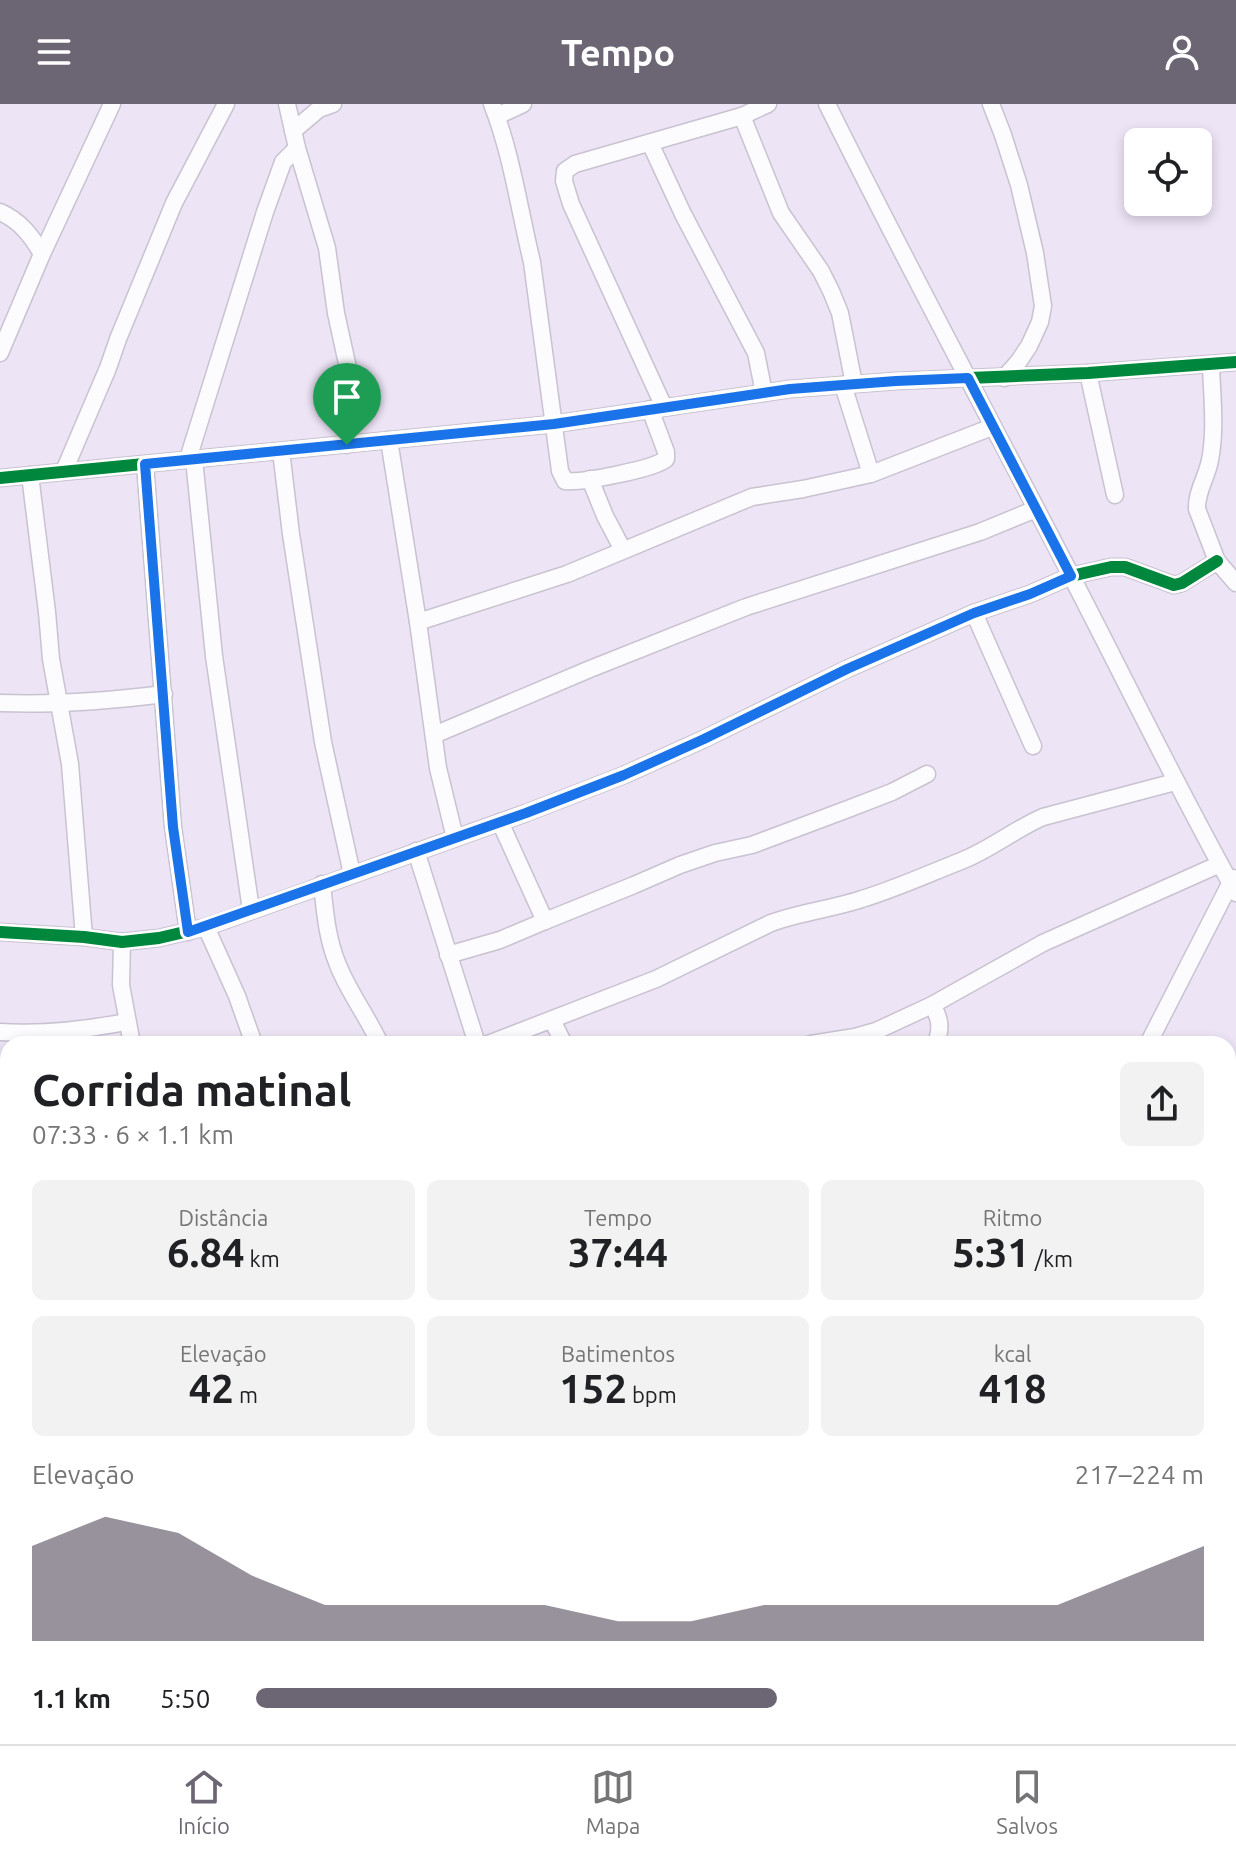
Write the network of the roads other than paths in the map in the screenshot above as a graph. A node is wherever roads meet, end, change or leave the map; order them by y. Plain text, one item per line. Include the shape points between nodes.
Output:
1 (112, 104) edge
2 (226, 104) edge
3 (287, 104) edge
4 (523, 104) edge
5 (768, 104) edge
6 (827, 104) edge
7 (991, 104) edge
8 (319, 106) edge
9 (494, 110) edge
10 (742, 116) junction
11 (295, 139) junction
12 (650, 143) junction
13 (0, 212) edge
14 (42, 254) junction
15 (0, 353) edge
16 (1236, 362) edge
17 (1211, 365) junction
18 (1088, 373) junction
19 (968, 378) junction
20 (1004, 378) junction
21 (849, 384) junction
22 (764, 393) junction
23 (657, 408) junction
24 (554, 424) junction
25 (992, 427) junction
26 (389, 440) junction
27 (347, 445) junction
28 (281, 451) junction
29 (191, 459) junction
30 (145, 464) junction
31 (64, 471) junction
32 (871, 474) junction
33 (30, 475) junction
34 (0, 478) edge
35 (590, 479) junction
36 (1115, 495) dead end
37 (1036, 509) junction
38 (623, 550) junction
39 (1217, 561) junction
40 (1071, 576) junction
41 (1236, 583) edge
42 (974, 613) junction
43 (418, 622) junction
44 (164, 694) junction
45 (0, 703) edge
46 (59, 704) junction
47 (434, 735) junction
48 (1033, 746) dead end
49 (927, 774) dead end
50 (1175, 782) junction
51 (500, 822) junction
52 (455, 838) junction
53 (416, 851) junction
54 (1220, 864) junction
55 (352, 874) junction
56 (1234, 883) edge
57 (322, 884) junction
58 (251, 910) junction
59 (545, 921) junction
60 (206, 927) junction
61 (0, 932) edge
62 (188, 932) junction
63 (84, 937) junction
64 (122, 942) junction
65 (448, 955) junction
66 (932, 1005) junction
67 (552, 1020) junction
68 (126, 1022) junction
69 (0, 1032) edge
70 (130, 1036) edge
71 (251, 1036) edge
72 (376, 1036) edge
73 (474, 1036) edge
74 (509, 1036) edge
75 (560, 1036) edge
76 (858, 1036) edge
77 (938, 1036) edge
78 (1152, 1036) edge

1 - 14 street
2 - 31 street via 174,203
3 - 11 street
4 - 9 street
5 - 10 street
6 - 19 street
7 - 20 street via 1019,185 1043,306 1029,346
8 - 11 street
9 - 24 street via 532,262
10 - 12 street
10 - 21 street via 781,213 821,271 840,313
11 - 27 street via 327,248 348,368
11 - 29 street via 265,212
12 - 22 street via 756,353
12 - 23 street via 575,164 565,171 564,181
13 - 14 street via 13,218
14 - 15 street
16 - 17 street
17 - 18 street
17 - 39 street via 1212,446 1196,501
18 - 20 street
18 - 36 street
19 - 20 street
19 - 21 street
19 - 25 street
21 - 22 street
21 - 32 street
22 - 23 street
23 - 24 street
23 - 35 street via 664,462
24 - 26 street
24 - 35 street via 565,481
25 - 32 street
25 - 37 street
26 - 27 street
26 - 43 street
27 - 28 street
28 - 29 street
28 - 55 street via 323,742
29 - 30 street
29 - 58 street
30 - 31 street
30 - 44 street
31 - 33 street
32 - 38 street via 752,497
33 - 34 street
33 - 46 street
35 - 38 street
37 - 40 street
37 - 47 street via 733,612
38 - 43 street via 567,574
39 - 40 street via 1174,585 1125,567
39 - 41 street
40 - 42 street
40 - 50 street
42 - 48 street
42 - 51 street via 624,775
43 - 47 street
44 - 46 street
44 - 62 street via 173,827
45 - 46 street
46 - 63 street via 72,776
47 - 52 street
49 - 59 street via 848,809 680,865
50 - 54 street
50 - 67 street via 1043,817 965,860 862,899 771,923 656,979
51 - 52 street
51 - 59 street
52 - 53 street
53 - 55 street
53 - 65 street
54 - 56 street
54 - 66 street via 1043,943
55 - 57 street
56 - 78 street
57 - 58 street
57 - 72 street via 332,949
58 - 60 street
59 - 65 street
60 - 62 street
60 - 71 street
61 - 63 street
62 - 64 street
63 - 64 street
64 - 68 street
65 - 73 street
66 - 76 street
66 - 77 street via 939,1015
67 - 74 street
67 - 75 street
68 - 69 street via 31,1034
68 - 70 street

